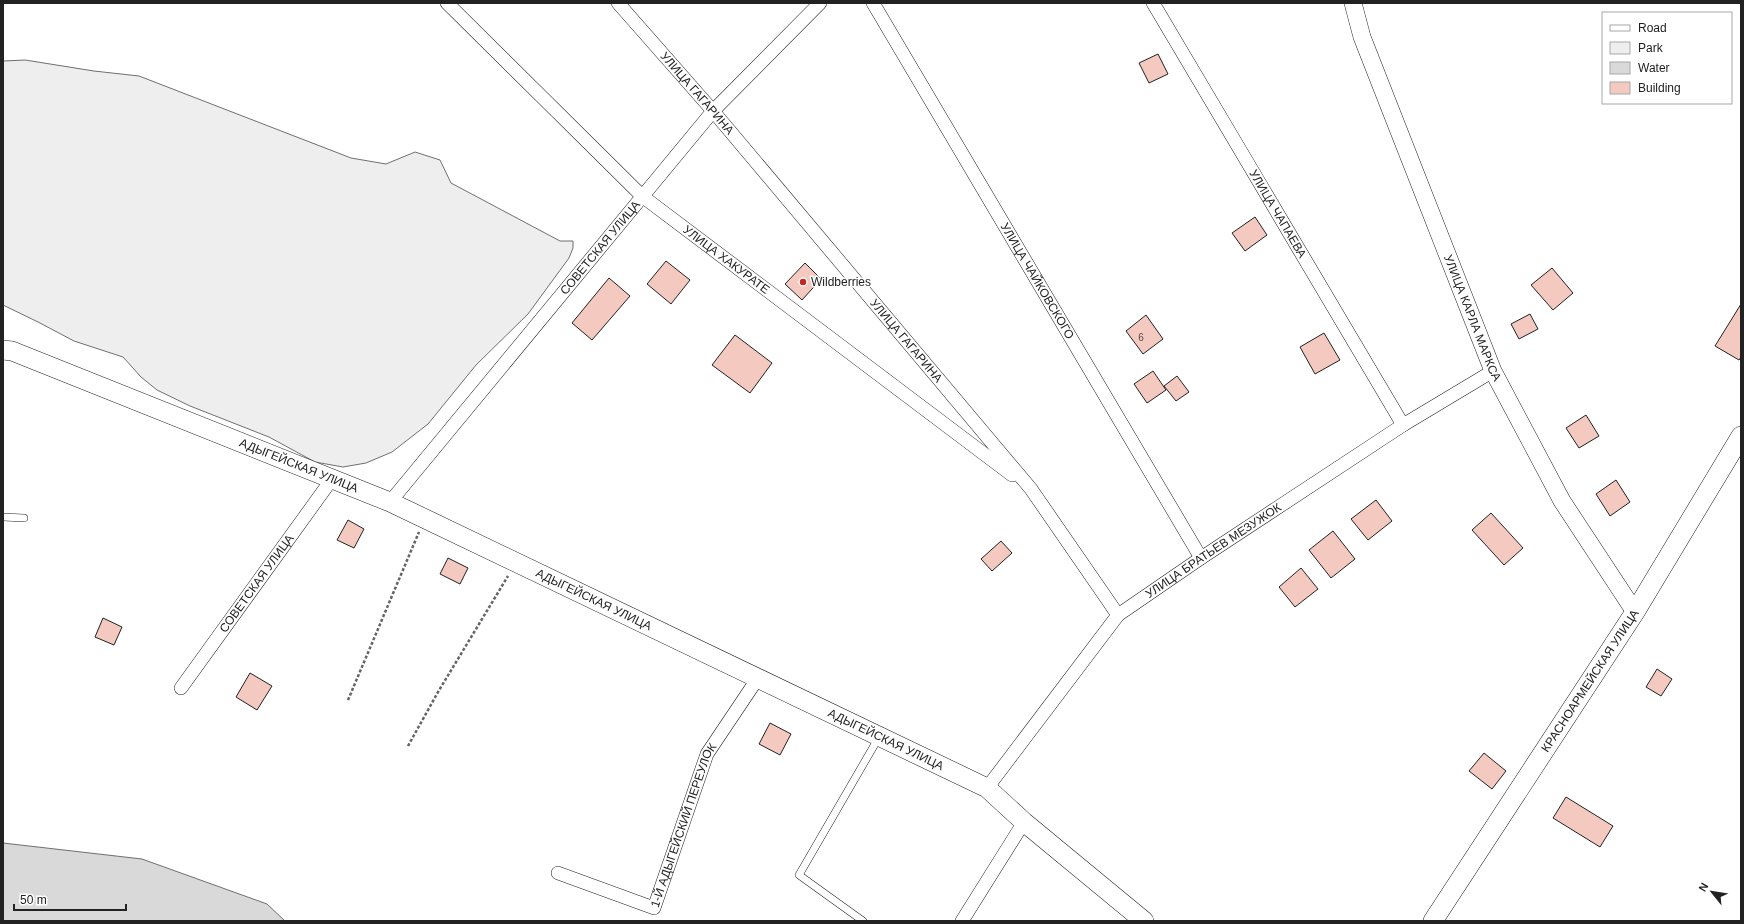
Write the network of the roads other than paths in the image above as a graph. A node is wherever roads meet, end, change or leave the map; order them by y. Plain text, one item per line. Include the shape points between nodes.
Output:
1 (447, 3) edge
2 (618, 3) edge
3 (820, 3) edge
4 (873, 3) edge
5 (1153, 3) edge
6 (1353, 3) edge
7 (713, 111) junction
8 (642, 196) junction
9 (3, 350) edge
10 (1493, 371) junction
11 (1403, 425) junction
12 (1741, 436) edge
13 (332, 479) junction
14 (1031, 489) junction
15 (390, 502) junction
16 (3, 517) edge
17 (24, 518) dead end
18 (1201, 558) junction
19 (1635, 612) junction
20 (1118, 616) junction
21 (758, 678) junction
22 (181, 688) dead end
23 (880, 736) junction
24 (988, 788) junction
25 (1024, 822) junction
26 (558, 873) dead end
27 (863, 921) edge
28 (962, 921) edge
29 (1144, 921) edge
30 (1433, 921) edge

1 - 8 street, УЛИЦА ХАКУРАТЕ
2 - 7 street, УЛИЦА ГАГАРИНА
3 - 7 street, СОВЕТСКАЯ УЛИЦА
4 - 18 street, УЛИЦА ЧАЙКОВСКОГО
5 - 11 street, УЛИЦА ЧАПАЕВА
6 - 10 street, УЛИЦА КАРЛА МАРКСА via 1362,37
7 - 8 street, СОВЕТСКАЯ УЛИЦА
7 - 14 street, УЛИЦА ГАГАРИНА
8 - 14 street, УЛИЦА ХАКУРАТЕ
8 - 15 street, СОВЕТСКАЯ УЛИЦА
9 - 13 main road, АДЫГЕЙСКАЯ УЛИЦА
10 - 11 street, УЛИЦА БРАТЬЕВ МЕЗУЖОК
10 - 19 street, УЛИЦА КАРЛА МАРКСА via 1562,501
11 - 18 street, УЛИЦА БРАТЬЕВ МЕЗУЖОК
12 - 19 main road, КРАСНОАРМЕЙСКАЯ УЛИЦА
13 - 15 main road, АДЫГЕЙСКАЯ УЛИЦА
13 - 22 street, СОВЕТСКАЯ УЛИЦА
14 - 20 street, УЛИЦА ГАГАРИНА
15 - 21 main road, АДЫГЕЙСКАЯ УЛИЦА
16 - 17 lane
18 - 20 street, УЛИЦА БРАТЬЕВ МЕЗУЖОК
19 - 30 main road, КРАСНОАРМЕЙСКАЯ УЛИЦА
20 - 24 street, УЛИЦА БРАТЬЕВ МЕЗУЖОК
21 - 23 main road, АДЫГЕЙСКАЯ УЛИЦА
21 - 26 street, 1-Й АДЫГЕЙСКИЙ ПЕРЕУЛОК via 707,754 654,908
23 - 24 main road, АДЫГЕЙСКАЯ УЛИЦА
23 - 27 lane via 799,875
24 - 25 main road, АДЫГЕЙСКАЯ УЛИЦА
25 - 28 street
25 - 29 main road, АДЫГЕЙСКАЯ УЛИЦА

